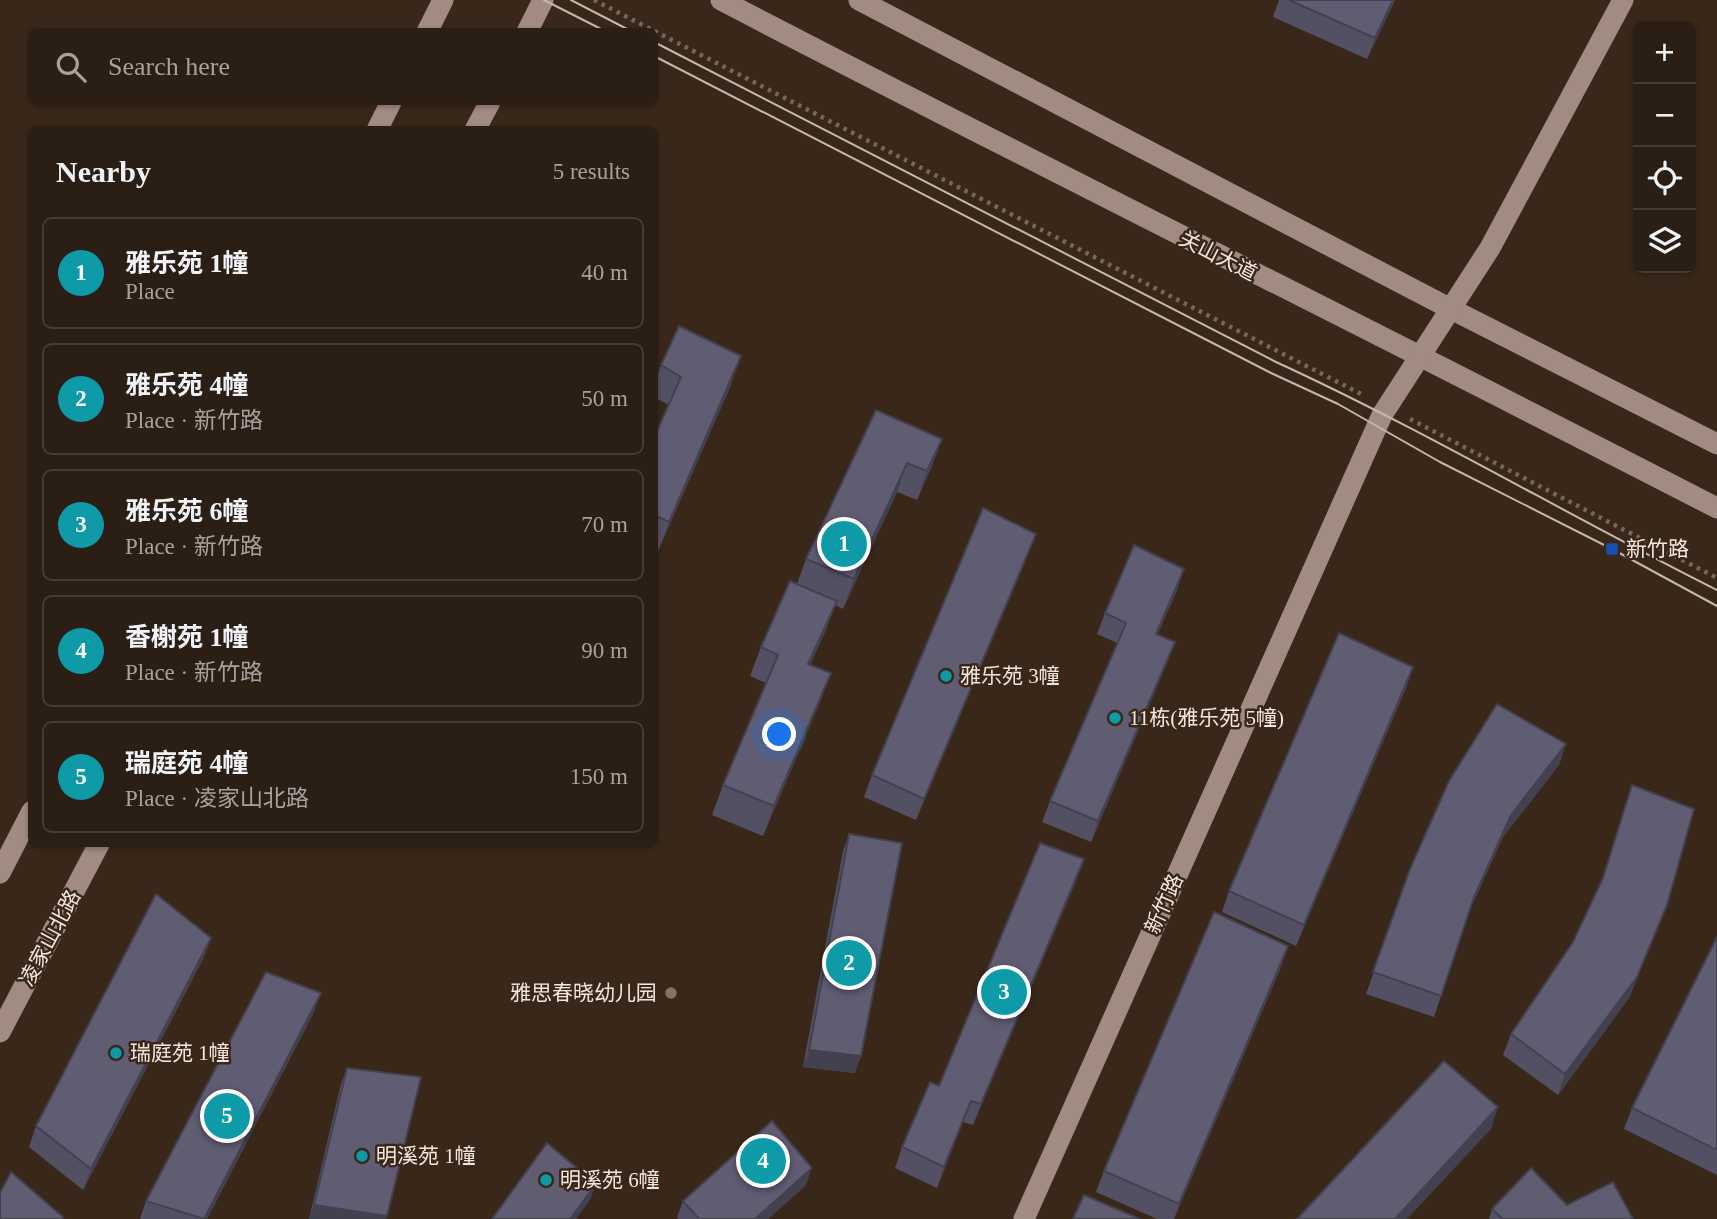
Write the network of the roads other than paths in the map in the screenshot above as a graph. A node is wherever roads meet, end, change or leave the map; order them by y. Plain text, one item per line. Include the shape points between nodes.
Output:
1 (443, 0) edge
2 (543, 0) edge
3 (721, 0) edge
4 (859, 0) edge
5 (1623, 0) edge
6 (429, 28) edge
7 (529, 28) edge
8 (390, 105) edge
9 (488, 105) edge
10 (379, 126) edge
11 (477, 126) edge
12 (1449, 308) junction
13 (1422, 355) junction
14 (1717, 444) edge
15 (1717, 508) edge
16 (28, 819) edge
17 (97, 847) edge
18 (0, 873) edge
19 (0, 1032) edge
20 (1024, 1219) edge

1 - 6 main road
2 - 7 main road
3 - 13 main road, 关山大道
4 - 12 main road
5 - 12 main road, 新竹路 via 1490,248
8 - 10 main road
9 - 11 main road
12 - 13 main road, 新竹路
12 - 14 main road
13 - 15 main road, 关山大道
13 - 20 main road, 新竹路 via 1377,425
16 - 18 main road
17 - 19 main road, 凌家山北路

